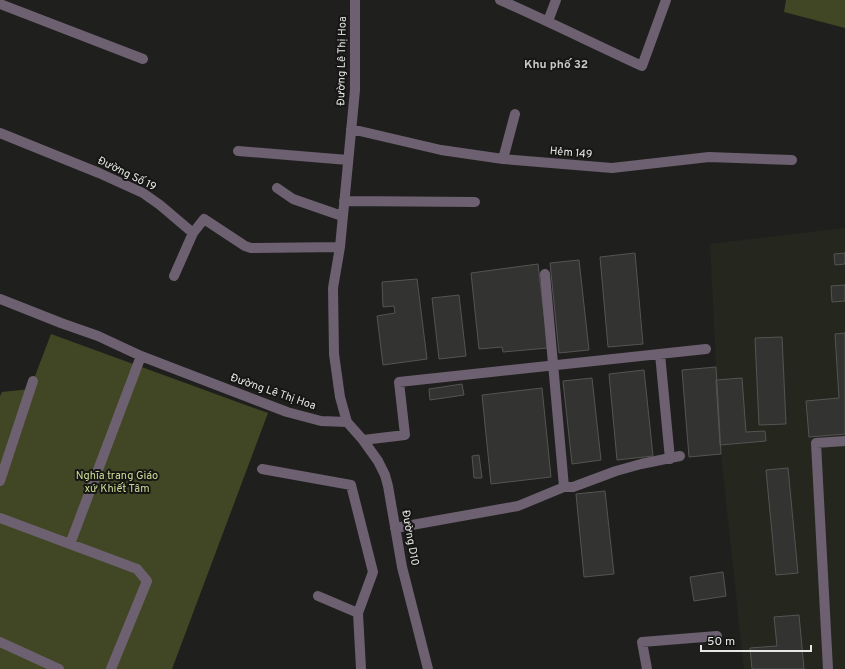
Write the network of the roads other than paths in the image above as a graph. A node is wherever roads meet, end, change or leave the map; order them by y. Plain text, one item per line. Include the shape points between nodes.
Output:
1 (355, 0) edge
2 (500, 0) edge
3 (556, 0) edge
4 (666, 0) edge
5 (0, 4) edge
6 (548, 21) junction
7 (143, 59) dead end
8 (515, 114) dead end
9 (351, 129) junction
10 (0, 132) edge
11 (238, 151) dead end
12 (503, 159) junction
13 (348, 160) junction
14 (792, 160) dead end
15 (277, 188) dead end
16 (344, 201) junction
17 (476, 202) dead end
18 (342, 216) junction
19 (193, 233) junction
20 (340, 247) junction
21 (545, 274) dead end
22 (174, 276) dead end
23 (0, 299) edge
24 (706, 349) dead end
25 (660, 354) junction
26 (141, 356) junction
27 (554, 366) junction
28 (33, 381) dead end
29 (347, 422) junction
30 (363, 440) junction
31 (845, 441) edge
32 (262, 469) dead end
33 (0, 480) edge
34 (564, 488) junction
35 (0, 518) edge
36 (395, 528) junction
37 (70, 544) junction
38 (318, 596) dead end
39 (358, 613) junction
40 (717, 636) dead end
41 (0, 642) edge
42 (59, 669) edge
43 (111, 669) edge
44 (362, 669) edge
45 (428, 669) edge
46 (647, 669) edge
47 (828, 669) edge

1 - 9 street, Đường Lê Thị Hoa via 355,90
2 - 6 street
3 - 6 street
4 - 6 street via 642,66
5 - 7 street
8 - 12 street
9 - 12 street, Hẻm 149 via 442,150
9 - 13 street, Đường Lê Thị Hoa
10 - 19 street, Đường Số 19 via 143,193
11 - 13 street
12 - 14 street, Hẻm 149 via 612,168 708,158
13 - 16 street, Đường Lê Thị Hoa
15 - 18 street via 293,199
16 - 17 street
16 - 18 street, Đường Lê Thị Hoa
18 - 20 street, Đường Lê Thị Hoa
19 - 20 street via 204,219 251,248
19 - 22 street
20 - 29 street, Đường Lê Thị Hoa via 333,288 334,354 340,397
21 - 27 street
23 - 26 street, Đường Lê Thị Hoa via 98,336
24 - 25 street
25 - 27 street
25 - 34 street via 675,458 616,471
26 - 29 street, Đường Lê Thị Hoa via 287,412 321,420
26 - 37 street
27 - 30 street via 399,382 405,434
27 - 34 street
28 - 33 street
29 - 30 street, Đường D10
30 - 36 street, Đường D10 via 385,475
31 - 47 street via 816,443
32 - 39 street via 351,485 373,572
34 - 36 street via 518,506
35 - 37 street
36 - 45 street, Đường D10
37 - 43 street via 137,569 147,581
38 - 39 street
39 - 44 street
40 - 46 street via 642,642
41 - 42 street

